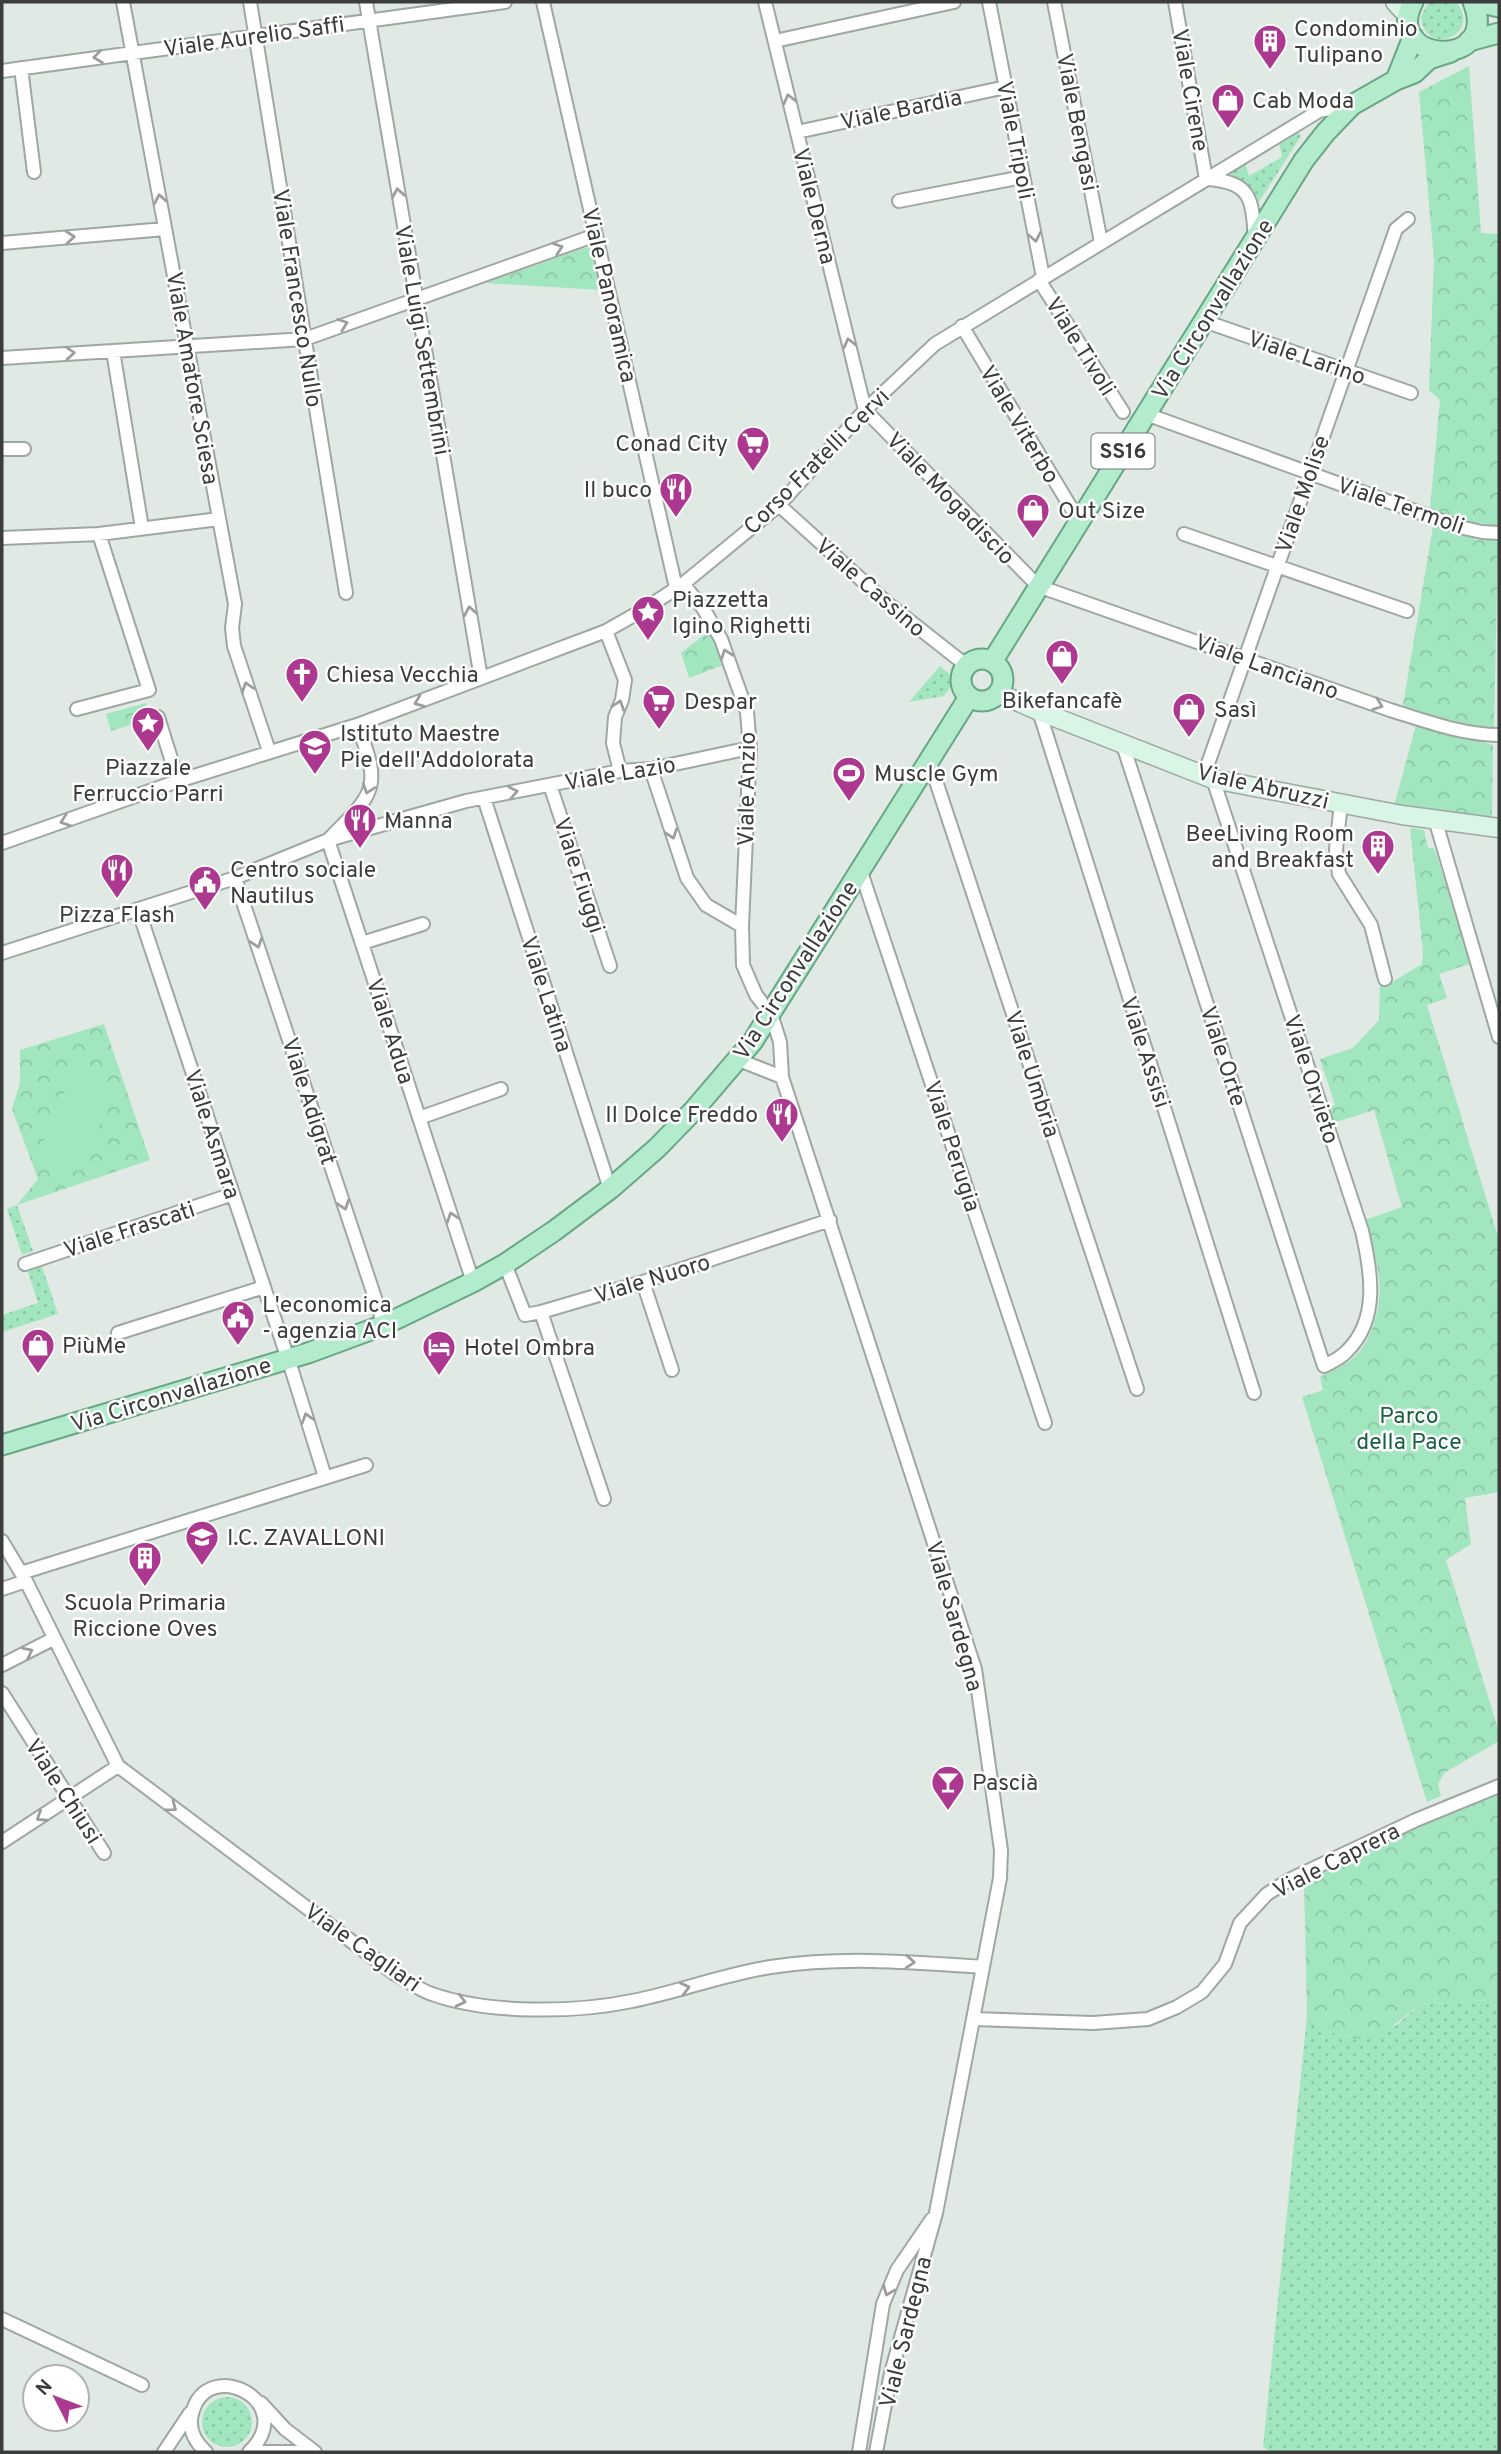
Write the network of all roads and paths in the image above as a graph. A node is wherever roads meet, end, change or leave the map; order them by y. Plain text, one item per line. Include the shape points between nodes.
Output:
1 (123, 2) edge
2 (250, 2) edge
3 (366, 2) edge
4 (505, 2) edge
5 (543, 2) edge
6 (765, 2) edge
7 (954, 2) edge
8 (989, 2) edge
9 (1054, 2) edge
10 (1175, 2) edge
11 (1475, 2) edge
12 (1405, 6) edge
13 (1499, 7) edge
14 (369, 20) junction
15 (1499, 33) edge
16 (256, 36) junction
17 (1413, 37) junction
18 (775, 41) junction
19 (1469, 41) junction
20 (1451, 52) junction
21 (133, 53) junction
22 (21, 68) junction
23 (2, 71) edge
24 (1395, 80) junction
25 (1006, 87) junction
26 (1352, 105) junction
27 (797, 132) junction
28 (34, 172) dead end
29 (1023, 177) junction
30 (1206, 179) junction
31 (899, 201) dead end
32 (1408, 219) dead end
33 (165, 229) junction
34 (596, 235) junction
35 (1255, 240) junction
36 (1101, 242) junction
37 (2, 243) edge
38 (1041, 279) junction
39 (416, 298) junction
40 (1204, 321) junction
41 (962, 326) junction
42 (305, 339) junction
43 (187, 346) junction
44 (113, 351) junction
45 (2, 358) edge
46 (1346, 370) junction
47 (1410, 393) dead end
48 (865, 410) junction
49 (1123, 412) dead end
50 (1146, 414) junction
51 (2, 449) edge
52 (24, 449) dead end
53 (1310, 473) junction
54 (779, 505) junction
55 (219, 519) junction
56 (1079, 522) junction
57 (142, 528) junction
58 (1499, 533) edge
59 (99, 534) junction
60 (1184, 534) dead end
61 (2, 538) edge
62 (1277, 566) junction
63 (679, 586) junction
64 (1038, 586) junction
65 (346, 593) dead end
66 (1407, 611) dead end
67 (606, 631) junction
68 (1245, 658) junction
69 (992, 662) junction
70 (967, 666) junction
71 (481, 678) junction
72 (1000, 690) junction
73 (970, 697) junction
74 (77, 709) dead end
75 (1039, 711) junction
76 (158, 717) dead end
77 (357, 725) junction
78 (1499, 735) edge
79 (1124, 745) junction
80 (750, 748) junction
81 (269, 751) junction
82 (929, 760) junction
83 (651, 769) junction
84 (620, 771) junction
85 (1209, 777) junction
86 (178, 781) junction
87 (550, 785) junction
88 (484, 798) junction
89 (1341, 803) junction
90 (1435, 819) junction
91 (1499, 828) edge
92 (328, 840) junction
93 (2, 843) edge
94 (860, 869) junction
95 (235, 878) junction
96 (138, 909) junction
97 (423, 924) dead end
98 (742, 926) junction
99 (362, 943) junction
100 (2, 954) edge
101 (610, 966) dead end
102 (1385, 979) dead end
103 (771, 1014) junction
104 (1499, 1037) edge
105 (739, 1060) junction
106 (782, 1076) junction
107 (501, 1089) dead end
108 (419, 1118) junction
109 (610, 1189) junction
110 (233, 1194) junction
111 (831, 1220) junction
112 (25, 1264) dead end
113 (505, 1264) junction
114 (473, 1282) junction
115 (643, 1282) junction
116 (264, 1287) junction
117 (541, 1312) junction
118 (384, 1325) junction
119 (118, 1333) dead end
120 (288, 1359) junction
121 (1324, 1366) joint
122 (672, 1370) dead end
123 (1137, 1389) dead end
124 (1254, 1393) dead end
125 (1045, 1423) dead end
126 (2, 1445) edge
127 (366, 1465) dead end
128 (325, 1477) junction
129 (604, 1499) dead end
130 (2, 1542) edge
131 (23, 1577) junction
132 (2, 1589) edge
133 (53, 1639) junction
134 (2, 1665) edge
135 (2, 1693) edge
136 (118, 1766) junction
137 (1499, 1786) edge
138 (68, 1799) junction
139 (2, 1842) edge
140 (104, 1853) dead end
141 (983, 1967) junction
142 (974, 2019) junction
143 (936, 2213) junction
144 (2, 2319) edge
145 (142, 2385) dead end
146 (253, 2396) junction
147 (193, 2410) junction
148 (164, 2452) edge
149 (206, 2452) edge
150 (249, 2452) edge
151 (256, 2452) edge
152 (300, 2452) edge
153 (315, 2452) edge
154 (859, 2452) edge
155 (876, 2452) edge

1 - 21 street, Viale Amatore Sciesa
2 - 16 street, Viale Francesco Nullo
3 - 14 street, Viale Luigi Settembrini
4 - 14 street, Viale Aurelio Saffi
5 - 34 street, Viale Panoramica
6 - 18 street, Viale Derna
7 - 18 street
8 - 25 street, Viale Tripoli
9 - 36 street, Viale Bengasi
10 - 30 street, Viale Cirene
11 - 13 main road
11 - 19 main road via 1477,21
12 - 17 main road
14 - 16 street, Viale Aurelio Saffi
39 -> 14 street, Viale Luigi Settembrini
15 - 19 main road
16 - 21 street, Viale Aurelio Saffi
16 - 42 street, Viale Francesco Nullo
17 - 20 main road via 1429,51
17 - 24 main road
27 -> 18 street, Viale Derna
19 - 20 main road
20 - 24 main road, SS16 via 1429,59 1414,73
21 -> 22 street, Viale Aurelio Saffi
33 -> 21 street, Viale Amatore Sciesa
22 - 23 street, Viale Aurelio Saffi
22 - 28 street
24 - 26 main road, SS16
25 - 27 street, Viale Bardia
25 - 29 street, Viale Tripoli
26 - 30 street, Corso Fratelli Cervi via 1319,111
26 - 35 main road, Via Circonvallazione / SS16 via 1304,160
48 -> 27 street, Viale Derna
29 - 31 street
29 -> 38 street, Viale Tripoli
30 - 35 street via 1239,187 1250,200
30 - 36 street, Corso Fratelli Cervi
32 - 46 street, Viale Molise via 1396,229
37 -> 33 street
33 - 43 street, Viale Amatore Sciesa
39 -> 34 street
34 - 63 street, Viale Panoramica
35 - 40 main road, Via Circonvallazione / SS16
36 - 38 street, Corso Fratelli Cervi
38 - 41 street, Corso Fratelli Cervi
38 - 49 street, Viale Tivoli
42 -> 39 street
71 -> 39 street, Viale Luigi Settembrini
40 - 46 street, Viale Larino
40 - 50 main road, Via Circonvallazione / SS16
41 - 48 street, Corso Fratelli Cervi via 935,344
41 - 56 street, Viale Viterbo
42 - 43 street
42 - 65 street, Viale Francesco Nullo
43 - 44 street
43 - 55 street, Viale Amatore Sciesa
45 -> 44 street
44 - 57 street
46 - 47 street, Viale Larino
46 - 53 street, Viale Molise
48 - 54 street, Corso Fratelli Cervi
48 - 64 street, Viale Mogadiscio
50 - 53 street, Viale Termoli
50 - 56 main road, Via Circonvallazione / SS16
51 - 52 street
53 - 58 street, Viale Termoli via 1459,527
53 - 62 street, Viale Molise
54 - 63 street, Corso Fratelli Cervi
54 - 70 street, Viale Cassino via 887,603
55 - 57 street
81 -> 55 street, Viale Amatore Sciesa via 234,646 234,604
56 - 64 main road, Via Circonvallazione / SS16
57 - 59 street
59 - 61 street
59 - 74 street via 149,690
60 - 62 street
62 - 66 street
62 - 68 street, Viale Molise
63 - 67 street, Corso Fratelli Cervi
80 -> 63 street, Viale Anzio via 747,712 721,639 703,608
64 - 68 street, Viale Lanciano
64 - 69 main road, Via Circonvallazione / SS16
67 - 71 street, Corso Fratelli Cervi
84 -> 67 street via 613,743 625,680
68 -> 78 street, Viale Lanciano via 1448,728
68 - 85 street, Viale Molise
69 - 70 main road via 979,660
69 - 72 main road via 1003,678
70 - 73 main road via 962,686
71 -> 77 street, Corso Fratelli Cervi
72 - 73 main road via 990,700
72 - 75 street, Viale Abruzzi
73 - 82 main road, Via Circonvallazione
75 - 79 street, Viale Abruzzi
75 - 124 street, Viale Assisi
76 - 86 street
77 - 81 street, Corso Fratelli Cervi
77 -> 92 street, Viale Lazio via 370,757 368,795
79 - 85 street, Viale Abruzzi
79 - 121 street, Viale Orte
80 - 83 street, Viale Lazio
80 - 98 street, Viale Anzio
81 - 86 street, Corso Fratelli Cervi
82 - 94 main road, Via Circonvallazione
82 - 123 street, Viale Umbria
83 - 84 street, Viale Lazio
83 -> 98 street via 687,878 706,905
84 - 87 street, Viale Lazio
85 - 89 street, Viale Abruzzi
85 - 121 street, Viale Orvieto via 1370,1265 1369,1310 1361,1333 1346,1353
86 -> 93 street, Corso Fratelli Cervi
88 -> 87 street, Viale Lazio
87 - 101 street, Viale Fiuggi
88 - 92 street, Viale Lazio
88 - 109 street, Viale Latina
89 - 90 street, Viale Abruzzi
89 - 102 street via 1336,849 1339,874 1371,925
90 - 91 street, Viale Abruzzi
90 - 104 street
92 - 95 street, Viale Lazio
92 - 99 street, Viale Adua
94 - 103 main road, Via Circonvallazione
94 - 125 street, Viale Perugia
95 - 96 street, Viale Lazio
95 -> 118 street, Viale Adigrat
96 - 100 street, Viale Lazio
96 - 110 street, Viale Asmara
97 - 99 street
98 - 103 street, Viale Anzio via 743,965 756,995
99 - 108 street, Viale Adua
103 - 105 main road, Via Circonvallazione
103 - 106 street, Viale Sardegna
105 - 106 street
105 - 109 main road, Via Circonvallazione via 657,1148
106 - 111 street, Viale Sardegna
107 - 108 street
114 -> 108 street, Viale Adua
109 - 113 main road, Via Circonvallazione
110 - 112 street, Viale Frascati
110 - 116 street, Viale Asmara
111 - 115 street, Viale Nuoro
111 - 141 street, Viale Sardegna via 975,1669 1001,1850
113 - 114 main road, Via Circonvallazione
113 - 117 street via 525,1315
114 - 118 main road, Via Circonvallazione
115 - 117 street, Viale Nuoro
115 - 122 street
116 - 119 street
116 - 120 street, Viale Asmara
117 - 129 street
118 - 120 main road, Via Circonvallazione
120 - 126 main road, Via Circonvallazione
128 -> 120 street, Viale Asmara
127 - 128 street
128 - 131 street
130 - 131 street, Viale Cagliari
131 - 132 street
131 - 133 street, Viale Cagliari
134 -> 133 street
133 - 136 street, Viale Cagliari
135 - 138 street, Viale Chiusi
136 - 138 street
136 -> 141 street, Viale Cagliari via 395,1974 431,1994 481,2007 603,2006 770,1967 821,1962 875,1959
137 - 142 street, Viale Caprera via 1416,1820 1267,1894 1240,1923 1225,1964 1202,1992 1177,2007 1148,2019 1093,2023
138 -> 139 street
138 - 140 street, Viale Chiusi
141 - 142 street, Viale Sardegna
142 - 143 street, Viale Sardegna
143 -> 154 street, Viale Sardegna via 897,2270 883,2304
143 - 155 street, Viale Sardegna via 891,2373
144 - 145 street
146 - 147 street via 235,2386 214,2388
146 - 150 street via 260,2404 264,2425 262,2436
146 - 153 street
147 - 148 street
147 - 149 street via 192,2433
151 - 152 street

